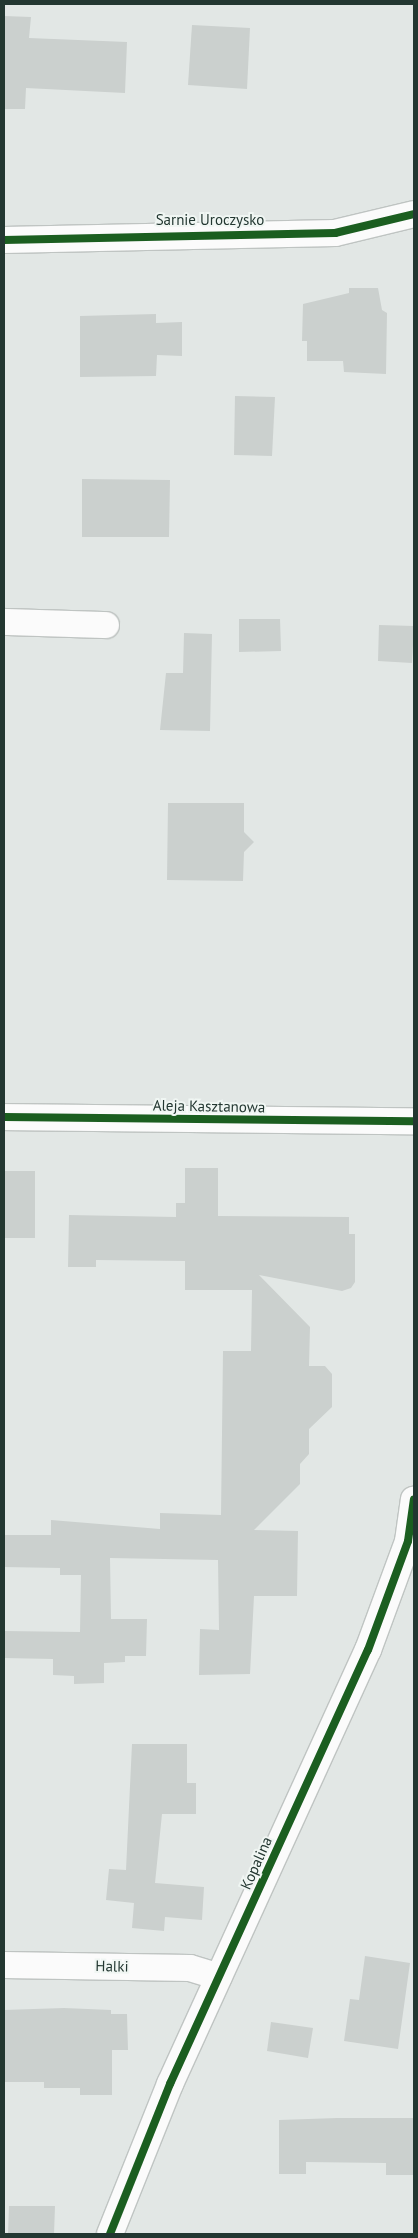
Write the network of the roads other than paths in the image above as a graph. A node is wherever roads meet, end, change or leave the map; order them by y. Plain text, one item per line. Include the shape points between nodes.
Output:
1 (414, 214) edge
2 (4, 240) edge
3 (4, 622) edge
4 (106, 626) dead end
5 (4, 1117) edge
6 (414, 1121) edge
7 (414, 1499) edge
8 (4, 1965) edge
9 (219, 1977) junction
10 (110, 2234) edge

1 - 2 street, Sarnie Uroczysko via 334,234
3 - 4 street
5 - 6 street, Aleja Kasztanowa
7 - 9 street, Kopalina via 408,1541 368,1650
8 - 9 street, Halki via 190,1968
9 - 10 street, Kopalina via 170,2084

